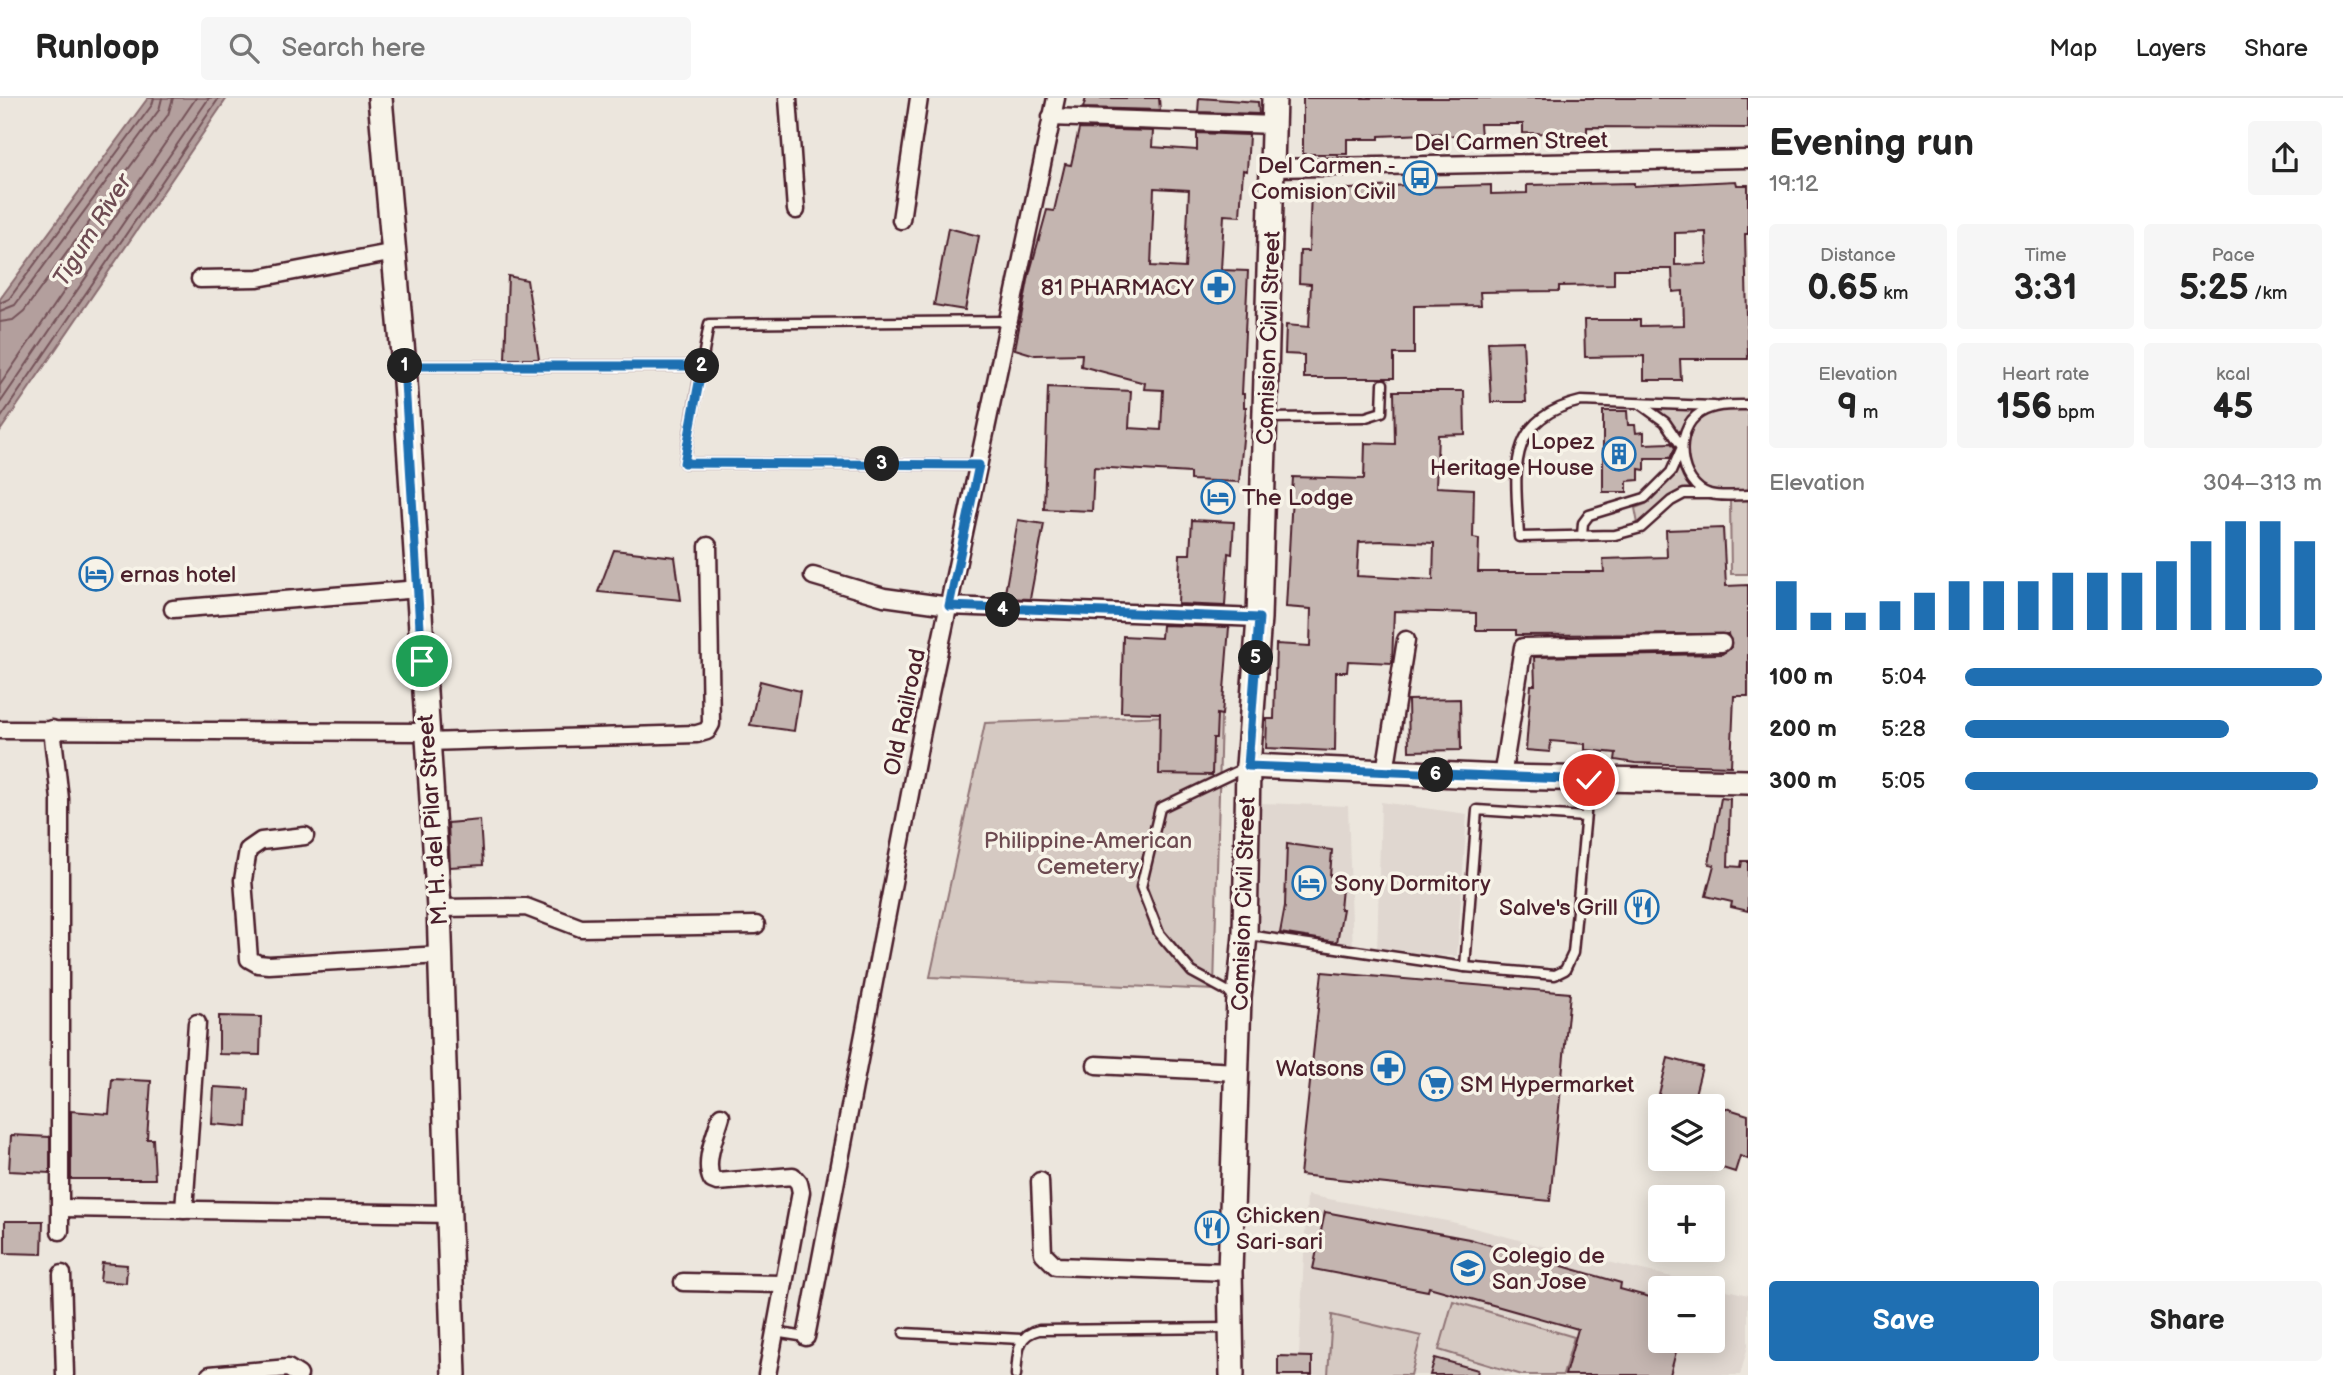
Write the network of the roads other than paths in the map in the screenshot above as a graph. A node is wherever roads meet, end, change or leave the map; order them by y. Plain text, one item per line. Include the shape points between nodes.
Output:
1 (380, 98) edge
2 (788, 98) edge
3 (919, 98) edge
4 (1056, 98) edge
5 (1274, 98) edge
6 (1051, 117) junction
7 (1274, 125) junction
8 (1748, 159) edge
9 (1274, 168) junction
10 (796, 210) dead end
11 (901, 220) dead end
12 (395, 252) junction
13 (200, 279) dead end
14 (1010, 321) junction
15 (404, 366) junction
16 (702, 366) junction
17 (1383, 384) dead end
18 (1638, 403) junction
19 (1748, 405) edge
20 (1714, 407) junction
21 (1264, 418) junction
22 (1682, 447) junction
23 (979, 465) junction
24 (1709, 494) junction
25 (1748, 495) edge
26 (1582, 536) junction
27 (708, 546) dead end
28 (813, 576) dead end
29 (419, 589) junction
30 (949, 606) junction
31 (173, 608) dead end
32 (1259, 618) junction
33 (1406, 640) dead end
34 (1722, 643) dead end
35 (52, 729) junction
36 (0, 730) edge
37 (427, 737) junction
38 (1248, 766) junction
39 (1385, 772) junction
40 (1502, 778) junction
41 (1589, 780) junction
42 (1748, 782) edge
43 (1585, 817) junction
44 (305, 836) dead end
45 (439, 908) junction
46 (756, 925) dead end
47 (1245, 935) junction
48 (441, 955) junction
49 (1465, 967) junction
50 (1239, 997) junction
51 (197, 1023) dead end
52 (1096, 1065) dead end
53 (1238, 1072) junction
54 (721, 1116) dead end
55 (1040, 1181) dead end
56 (62, 1208) junction
57 (184, 1210) junction
58 (451, 1214) junction
59 (60, 1231) dead end
60 (1230, 1272) junction
61 (62, 1274) dead end
62 (682, 1282) dead end
63 (782, 1284) junction
64 (1231, 1328) junction
65 (774, 1332) junction
66 (904, 1333) dead end
67 (806, 1337) joint
68 (1021, 1339) junction
69 (65, 1375) edge
70 (210, 1375) edge
71 (299, 1375) edge
72 (454, 1375) edge
73 (767, 1375) edge
74 (1016, 1375) edge
75 (1231, 1375) edge

1 - 12 main road, M. H. del Pilar Street
2 - 10 street
3 - 11 street
4 - 6 street, Old Railroad
5 - 7 main road, Comision Civil Street
6 - 7 street
6 - 14 street, Old Railroad
7 - 9 main road, Comision Civil Street
8 - 9 street, Del Carmen Street
9 - 21 main road, Comision Civil Street
12 - 13 street via 266,277
12 - 15 main road, M. H. del Pilar Street
14 - 16 lane via 709,324
14 - 23 street, Old Railroad
15 - 16 lane
15 - 29 main road, M. H. del Pilar Street
16 - 23 lane via 684,463
17 - 21 lane via 1382,412 1366,417
18 - 20 lane
18 - 22 lane via 1665,422
18 - 26 lane via 1561,405 1522,439 1516,465 1519,537
19 - 20 lane
20 - 22 lane via 1697,414 1687,426
21 - 32 main road, Comision Civil Street
22 - 24 lane via 1694,485
22 - 26 lane via 1671,472 1652,491 1632,503 1589,515
23 - 30 street, Old Railroad
24 - 25 lane
24 - 26 lane via 1684,494 1641,528
27 - 37 street via 711,724 707,730 697,734
28 - 30 street via 884,597
29 - 31 street
29 - 37 main road, M. H. del Pilar Street
30 - 32 street
30 - 67 street, Old Railroad
32 - 38 main road, Comision Civil Street
33 - 39 street
34 - 40 street via 1523,647
35 - 36 street
35 - 37 street
35 - 56 street via 60,799
37 - 45 main road, M. H. del Pilar Street
38 - 39 main road
38 - 47 main road, Comision Civil Street
38 - 50 lane via 1160,808 1141,887 1160,933 1192,972
39 - 40 main road
40 - 41 main road
41 - 42 main road
41 - 43 lane
43 - 49 lane via 1573,953 1565,970 1555,975
43 - 49 lane via 1477,810
44 - 48 street via 261,841 248,850 243,880 249,959 269,965
45 - 46 street via 526,907 581,928
45 - 48 main road, M. H. del Pilar Street
47 - 49 lane
47 - 50 main road, Comision Civil Street
48 - 58 main road, M. H. del Pilar Street
50 - 53 main road, Comision Civil Street
51 - 57 street
52 - 53 street
53 - 60 main road, Comision Civil Street
54 - 63 street via 709,1160 712,1180 793,1176 799,1183
55 - 60 street via 1042,1254 1056,1266
56 - 57 street
56 - 59 street
57 - 58 street
58 - 72 main road, M. H. del Pilar Street
60 - 64 main road, Comision Civil Street
61 - 69 street
62 - 63 street
63 - 65 street
64 - 68 lane via 1039,1330 1027,1332
64 - 75 main road, Comision Civil Street
65 - 67 lane
65 - 73 street
66 - 68 lane
68 - 74 lane
70 - 71 street via 288,1368

